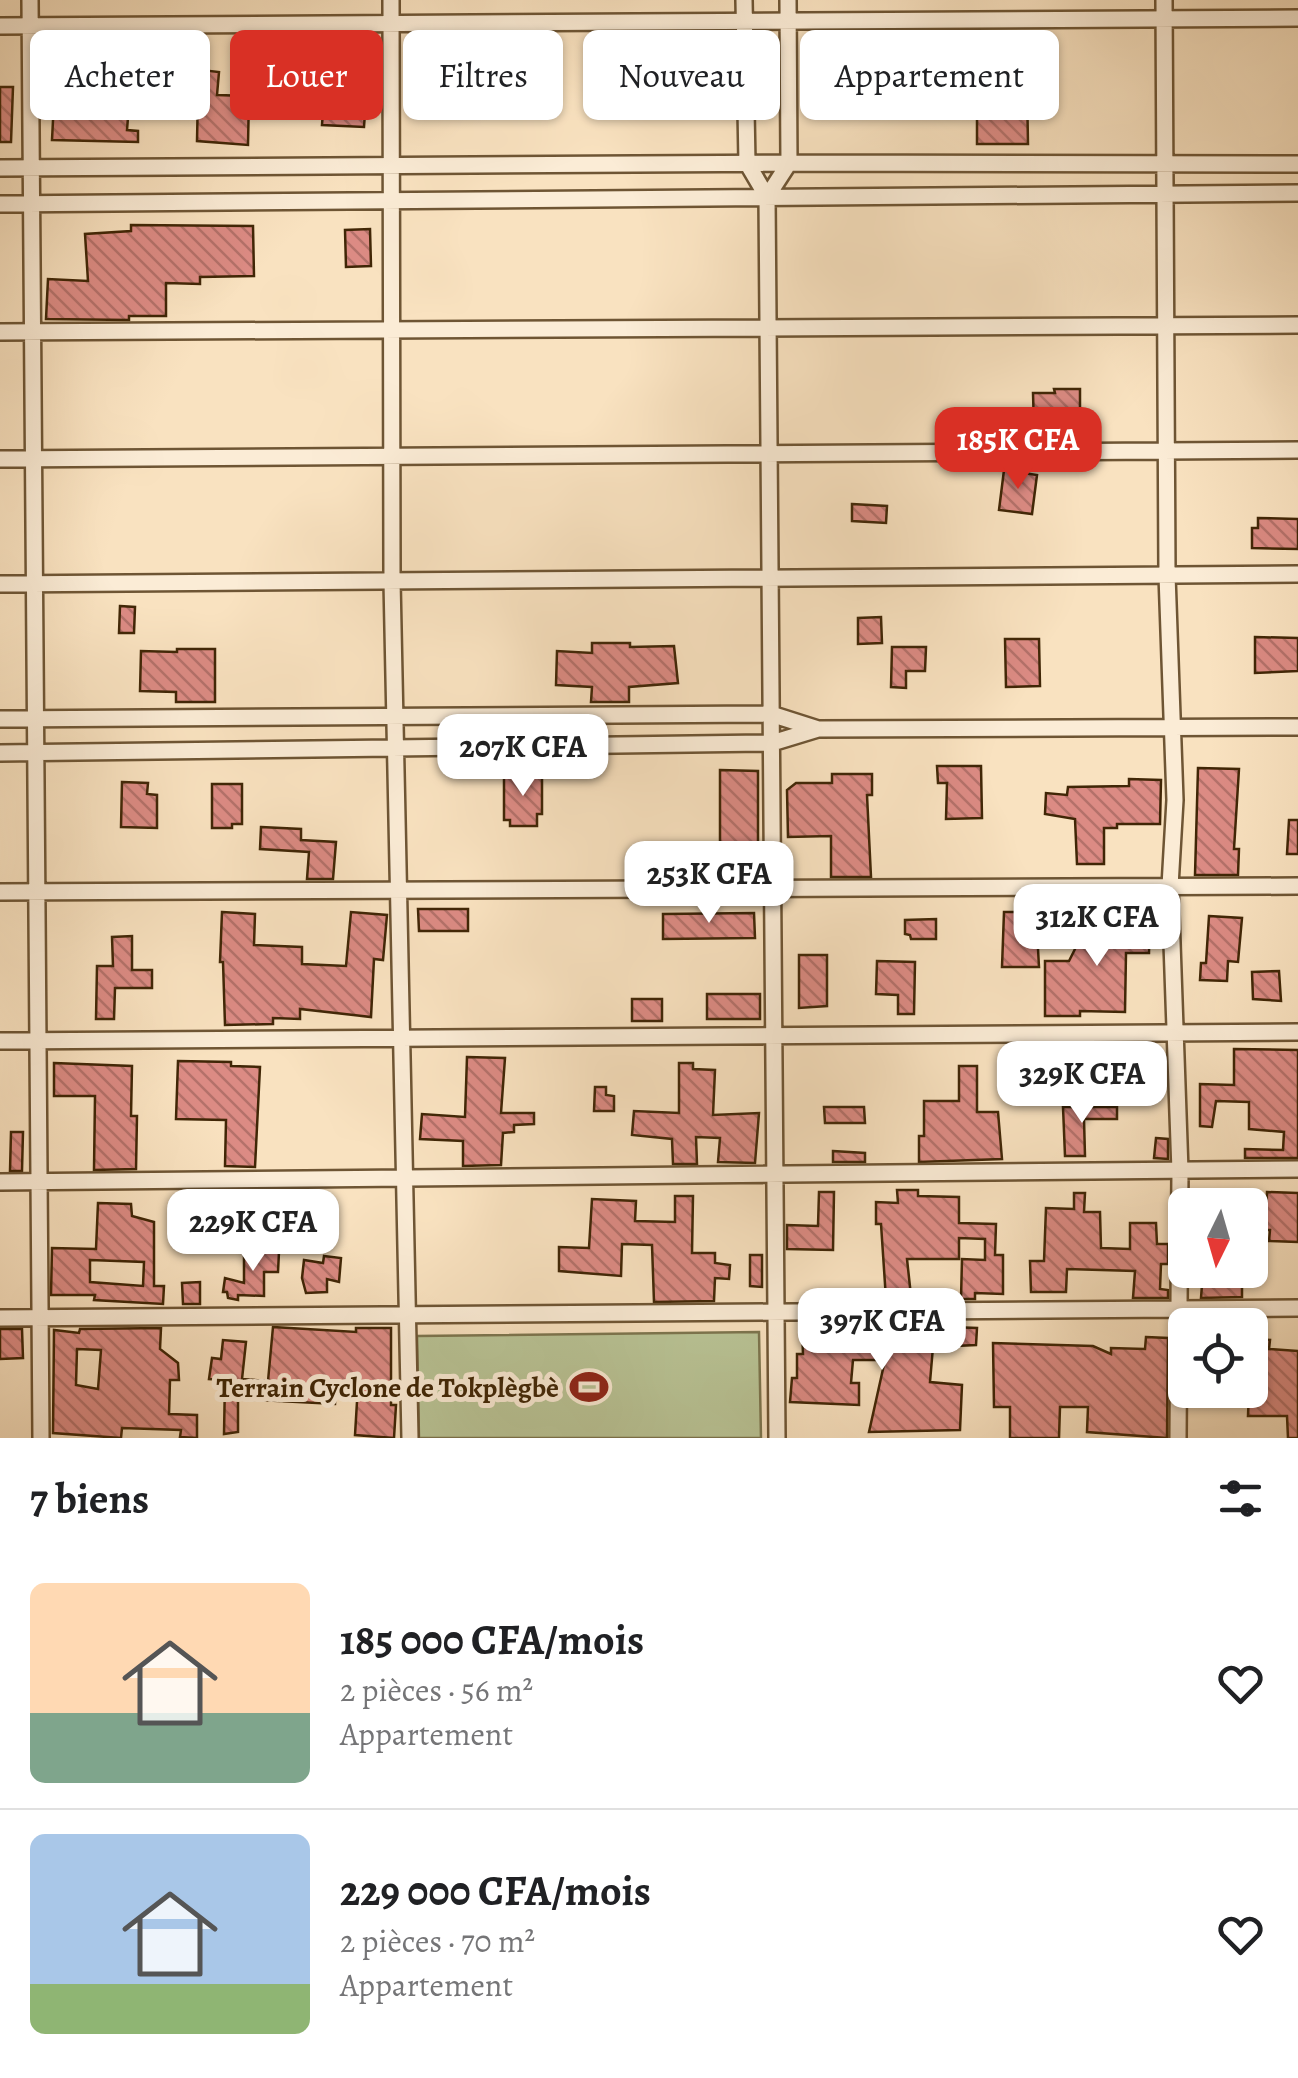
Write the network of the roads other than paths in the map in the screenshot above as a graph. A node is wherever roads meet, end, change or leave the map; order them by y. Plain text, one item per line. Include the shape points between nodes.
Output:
1 (30, 0) edge
2 (391, 0) edge
3 (744, 0) edge
4 (788, 0) edge
5 (1164, 0) edge
6 (1298, 18) edge
7 (1164, 19) junction
8 (745, 21) junction
9 (788, 21) junction
10 (392, 24) junction
11 (0, 26) edge
12 (30, 26) junction
13 (747, 163) junction
14 (789, 163) junction
15 (1166, 164) junction
16 (1298, 164) edge
17 (390, 166) junction
18 (0, 168) edge
19 (32, 168) junction
20 (1298, 193) edge
21 (1166, 194) junction
22 (767, 197) junction
23 (390, 200) junction
24 (0, 204) edge
25 (32, 204) junction
26 (1298, 325) edge
27 (1168, 326) junction
28 (768, 328) junction
29 (392, 330) junction
30 (0, 332) edge
31 (32, 332) junction
32 (1298, 450) edge
33 (1166, 452) junction
34 (770, 454) junction
35 (393, 456) junction
36 (34, 458) junction
37 (0, 459) edge
38 (1298, 574) edge
39 (1166, 575) junction
40 (770, 578) junction
41 (392, 581) junction
42 (0, 584) edge
43 (34, 584) junction
44 (771, 714) junction
45 (395, 716) junction
46 (36, 718) junction
47 (0, 719) edge
48 (1298, 727) edge
49 (1172, 728) junction
50 (818, 729) junction
51 (772, 744) junction
52 (396, 748) junction
53 (0, 753) edge
54 (36, 753) junction
55 (1170, 886) junction
56 (1298, 886) edge
57 (773, 888) junction
58 (399, 890) junction
59 (0, 892) edge
60 (37, 892) junction
61 (1298, 1032) edge
62 (1175, 1033) junction
63 (774, 1035) junction
64 (402, 1038) junction
65 (38, 1040) junction
66 (0, 1041) edge
67 (1298, 1169) edge
68 (1180, 1171) junction
69 (775, 1173) junction
70 (405, 1177) junction
71 (39, 1181) junction
72 (0, 1182) edge
73 (1180, 1308) edge
74 (1268, 1308) edge
75 (1298, 1308) edge
76 (1168, 1309) edge
77 (776, 1311) junction
78 (407, 1314) junction
79 (0, 1318) edge
80 (40, 1318) junction
81 (1178, 1408) edge
82 (41, 1438) edge
83 (410, 1438) edge
84 (777, 1438) edge
85 (1178, 1438) edge

1 - 12 street
2 - 10 street
3 - 8 street
4 - 9 street
5 - 7 street
6 - 7 street
7 - 9 street
7 - 15 street
8 - 9 street
8 - 10 street
8 - 13 street
9 - 14 street
10 - 12 street
10 - 17 street
11 - 12 street
12 - 19 street
13 - 14 street
13 - 17 street
13 - 22 street
14 - 15 street
14 - 22 street
15 - 16 street
15 - 21 street
17 - 19 street
17 - 23 street
18 - 19 street
19 - 25 street
20 - 21 street
21 - 22 street
21 - 27 street
22 - 23 street
22 - 28 street
23 - 25 street
23 - 29 street
24 - 25 street
25 - 31 street
26 - 27 street
27 - 28 street
27 - 33 street
28 - 29 street
28 - 34 street
29 - 31 street
29 - 35 street
30 - 31 street
31 - 36 street
32 - 33 street
33 - 34 street
33 - 39 street
34 - 35 street
34 - 40 street
35 - 36 street
35 - 41 street
36 - 37 street
36 - 43 street
38 - 39 street
39 - 40 street
39 - 49 street
40 - 41 street
40 - 44 street
41 - 43 street
41 - 45 street
42 - 43 street
43 - 46 street
44 - 45 street
44 - 50 street
44 - 51 street
45 - 46 street
45 - 52 street
46 - 47 street
46 - 54 street
48 - 49 street
49 - 50 street
49 - 55 street
50 - 51 street
51 - 52 street
51 - 57 street
52 - 54 street
52 - 58 street
53 - 54 street
54 - 60 street
55 - 56 street
55 - 57 street
55 - 62 street
57 - 58 street
57 - 63 street
58 - 60 street
58 - 64 street
59 - 60 street
60 - 65 street
61 - 62 street
62 - 63 street
62 - 68 street
63 - 64 street
63 - 69 street
64 - 65 street
64 - 70 street
65 - 66 street
65 - 71 street
67 - 68 street
68 - 69 street
68 - 73 street
69 - 70 street
69 - 77 street
70 - 71 street
70 - 78 street
71 - 72 street
71 - 80 street
74 - 75 street
76 - 77 street
77 - 78 street
77 - 84 street
78 - 80 street
78 - 83 street
79 - 80 street
80 - 82 street
81 - 85 street

